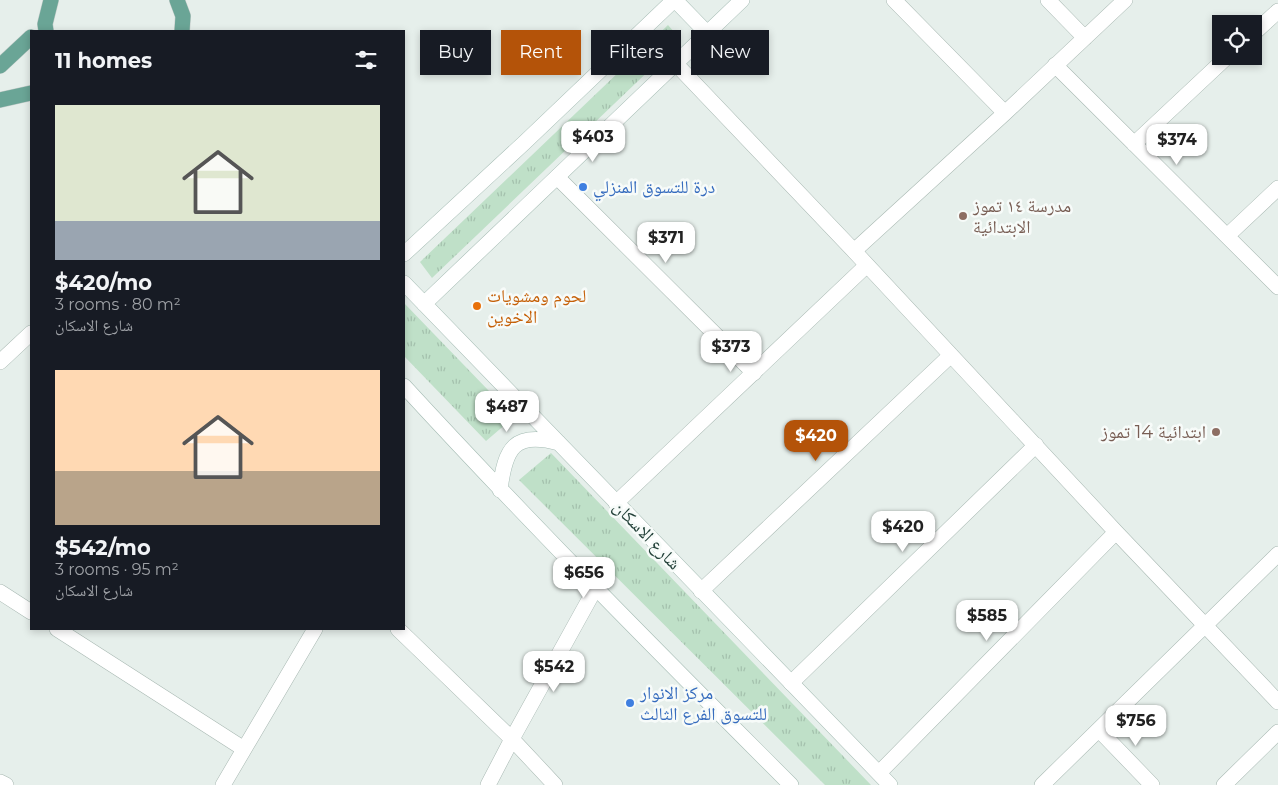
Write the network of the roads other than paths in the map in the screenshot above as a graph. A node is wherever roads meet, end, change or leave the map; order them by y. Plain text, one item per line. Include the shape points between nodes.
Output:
1 (51, 0) edge
2 (177, 0) edge
3 (674, 0) edge
4 (742, 0) edge
5 (894, 0) edge
6 (1048, 0) edge
7 (1125, 0) edge
8 (1278, 11) edge
9 (1262, 26) edge
10 (43, 29) edge
11 (182, 30) edge
12 (704, 30) edge
13 (710, 30) edge
14 (30, 38) edge
15 (1085, 38) junction
16 (691, 49) edge
17 (681, 59) edge
18 (1055, 65) junction
19 (1218, 65) edge
20 (0, 66) edge
21 (681, 69) edge
22 (664, 75) edge
23 (30, 93) edge
24 (0, 100) edge
25 (1005, 113) junction
26 (1134, 144) junction
27 (557, 177) junction
28 (1278, 188) edge
29 (1227, 236) junction
30 (854, 251) junction
31 (405, 253) edge
32 (867, 265) junction
33 (405, 284) edge
34 (1278, 288) edge
35 (424, 304) junction
36 (30, 334) edge
37 (951, 355) junction
38 (0, 362) edge
39 (754, 373) junction
40 (405, 387) edge
41 (560, 444) junction
42 (1036, 445) junction
43 (500, 490) junction
44 (616, 503) junction
45 (1116, 532) junction
46 (1278, 554) edge
47 (595, 588) junction
48 (701, 591) junction
49 (0, 592) edge
50 (30, 611) edge
51 (1205, 624) junction
52 (59, 630) edge
53 (314, 630) edge
54 (399, 630) edge
55 (791, 683) junction
56 (1278, 702) edge
57 (1099, 730) junction
58 (1278, 732) edge
59 (512, 739) junction
60 (244, 749) junction
61 (879, 773) junction
62 (0, 782) edge
63 (6, 785) edge
64 (223, 785) edge
65 (488, 785) edge
66 (555, 785) edge
67 (791, 785) edge
68 (890, 785) edge
69 (1042, 785) edge
70 (1152, 785) edge
71 (1224, 785) edge

1 - 10 main road
2 - 11 main road via 183,16
3 - 12 street
3 - 31 street
4 - 13 street
5 - 25 street
6 - 15 street
7 - 15 street
8 - 9 street
14 - 20 main road
15 - 18 street
16 - 17 street
18 - 25 street
18 - 26 street
19 - 26 street
21 - 30 street
22 - 27 street
23 - 24 main road
25 - 30 street
26 - 29 street
27 - 35 street
27 - 39 street
28 - 29 street
29 - 34 street
30 - 32 street
32 - 37 street
32 - 39 street
33 - 35 street, شارع الاسكان
35 - 41 street, شارع الاسكان
36 - 38 street
37 - 42 street
37 - 48 street
39 - 44 street
40 - 43 street
41 - 43 street via 533,438 518,443 506,459
41 - 44 street, شارع الاسكان
42 - 45 street
42 - 55 street
43 - 47 street
44 - 48 street, شارع الاسكان
45 - 51 street
45 - 61 street
46 - 51 street
47 - 59 street
47 - 67 street
48 - 55 street, شارع الاسكان
49 - 50 street
51 - 56 street
51 - 57 street
52 - 60 street
53 - 60 street
54 - 59 street
55 - 61 street, شارع الاسكان
57 - 69 street
57 - 70 street
58 - 71 street
59 - 65 street
59 - 66 street
60 - 64 street
61 - 68 street, شارع الاسكان
62 - 63 street

